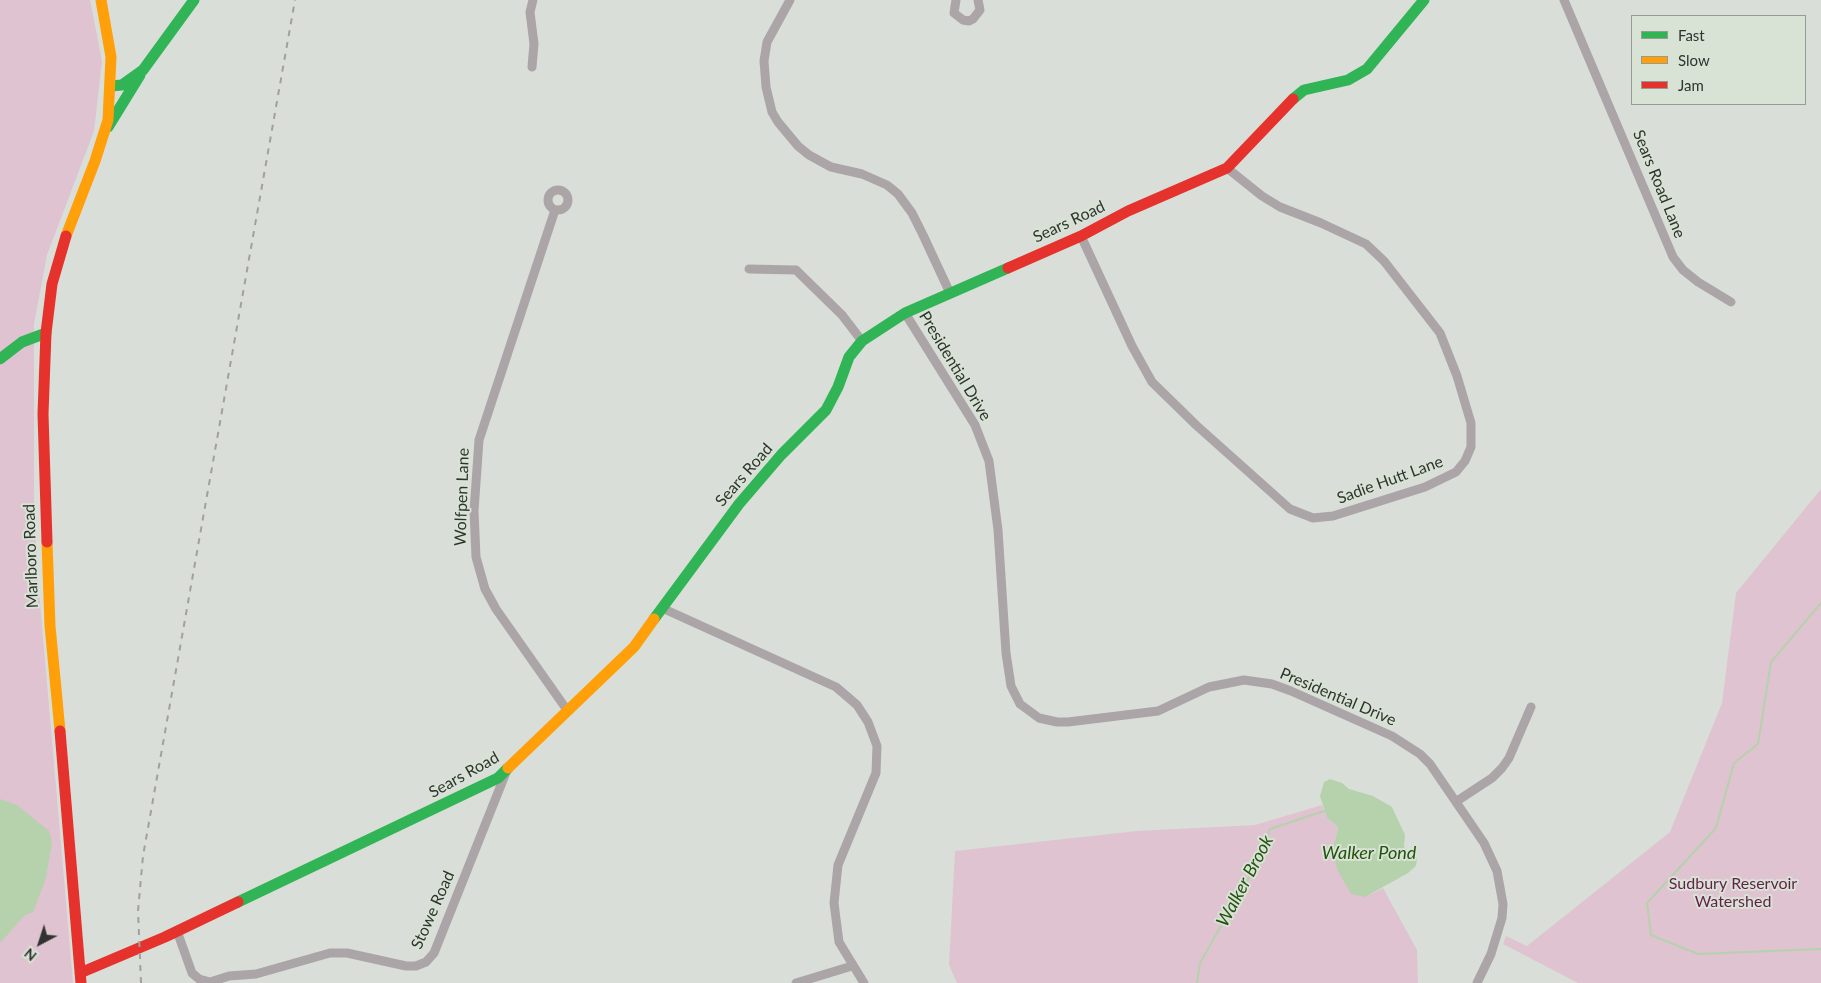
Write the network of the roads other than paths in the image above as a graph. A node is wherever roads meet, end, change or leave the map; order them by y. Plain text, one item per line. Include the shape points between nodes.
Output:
1 (101, 0) edge
2 (194, 0) edge
3 (533, 0) edge
4 (790, 0) edge
5 (956, 0) edge
6 (978, 0) edge
7 (1424, 0) edge
8 (1564, 0) edge
9 (532, 67) dead end
10 (142, 70) junction
11 (111, 86) junction
12 (103, 135) junction
13 (1227, 168) junction
14 (554, 210) dead end
15 (1081, 236) junction
16 (749, 269) dead end
17 (950, 293) junction
18 (1731, 302) dead end
19 (905, 313) junction
20 (46, 332) junction
21 (862, 341) junction
22 (0, 359) edge
23 (662, 608) junction
24 (1531, 707) dead end
25 (567, 710) junction
26 (508, 770) junction
27 (1457, 801) junction
28 (177, 931) junction
29 (852, 966) junction
30 (80, 978) edge
31 (796, 983) edge
32 (864, 983) edge
33 (1477, 983) edge

1 - 11 street via 109,40
2 - 10 street, Marlboro Road
3 - 9 street via 530,12 534,44
4 - 17 street via 767,42 764,61 772,112 809,155 831,167 862,174 887,185 898,194 924,235
5 - 6 street via 954,13 968,21 978,15 981,4
7 - 13 street, Sears Road via 1367,69 1348,80 1310,87 1300,93
8 - 18 street, Sears Road Lane via 1673,257 1698,282
10 - 11 street, Marlboro Road via 122,85
10 - 12 street, Marlboro Road
11 - 12 street, Marlboro Road via 108,120
12 - 20 street, Marlboro Road via 60,252 49,300
13 - 15 street, Sears Road via 1128,211
13 - 15 street, Sadie Hutt Lane via 1280,207 1366,244 1384,261 1440,333 1471,422 1471,447 1456,472 1424,487 1333,516 1313,518 1290,509 1152,382
14 - 25 street, Wolfpen Lane via 477,450 474,511 478,568 493,604
15 - 17 street, Sears Road
16 - 21 street via 796,270 842,314
17 - 19 street, Sears Road
19 - 21 street, Sears Road
19 - 27 street, Presidential Drive via 975,425 989,461 1009,675 1016,697 1026,710 1046,720 1068,722 1158,711 1225,682 1244,680 1272,684 1405,744 1430,764
20 - 22 street via 22,342
20 - 30 street, Marlboro Road via 43,430 49,610
21 - 23 street, Sears Road via 849,358 826,410 752,488
23 - 25 street, Sears Road via 627,655
23 - 29 street via 836,687 857,705 868,722 877,746 876,773 838,865 834,903 839,942
24 - 27 street via 1502,768
25 - 26 street, Sears Road
26 - 28 street, Sears Road via 464,795
26 - 28 street, Stowe Road via 434,952 426,962 406,966 347,953 330,953 256,974 229,976 210,982 199,980 192,973
27 - 33 street, Presidential Drive via 1484,843 1500,882 1503,904 1497,937
28 - 30 street, Sears Road
29 - 31 street
29 - 32 street

